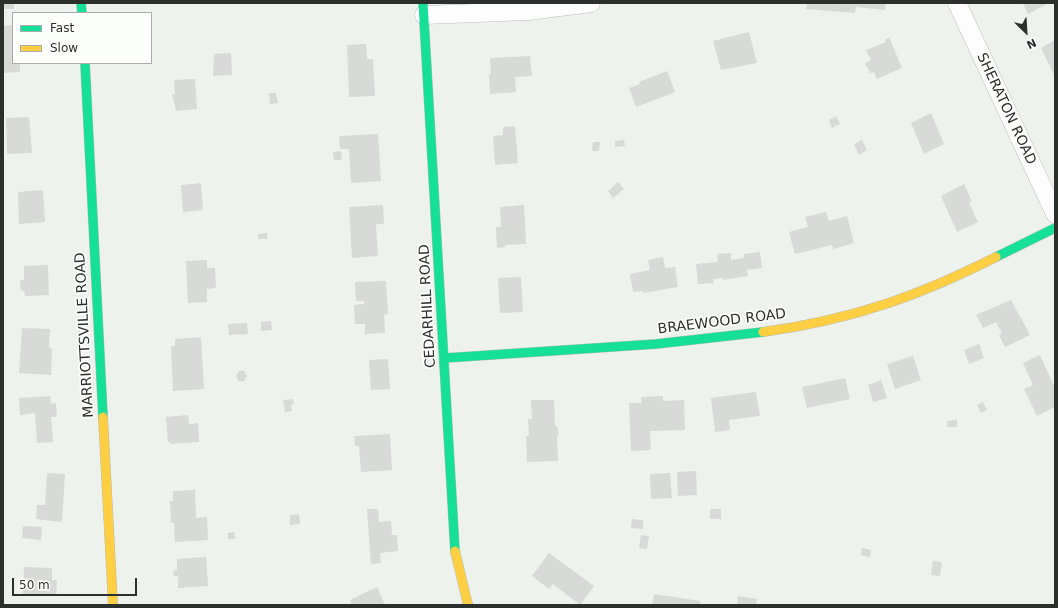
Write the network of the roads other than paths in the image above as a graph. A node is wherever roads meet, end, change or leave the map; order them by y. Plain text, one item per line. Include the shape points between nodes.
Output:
1 (591, 3) edge
2 (957, 3) edge
3 (423, 9) edge
4 (84, 64) edge
5 (1055, 214) edge
6 (1055, 228) edge
7 (445, 358) junction
8 (113, 605) edge
9 (468, 605) edge

1 - 3 street via 528,11
2 - 5 street, SHERATON ROAD
3 - 7 street, CEDARHILL ROAD
4 - 8 street, MARRIOTTSVILLE ROAD
6 - 7 street, BRAEWOOD ROAD via 917,294 873,309 817,323 764,334 705,340
7 - 9 street, CEDARHILL ROAD via 454,543

